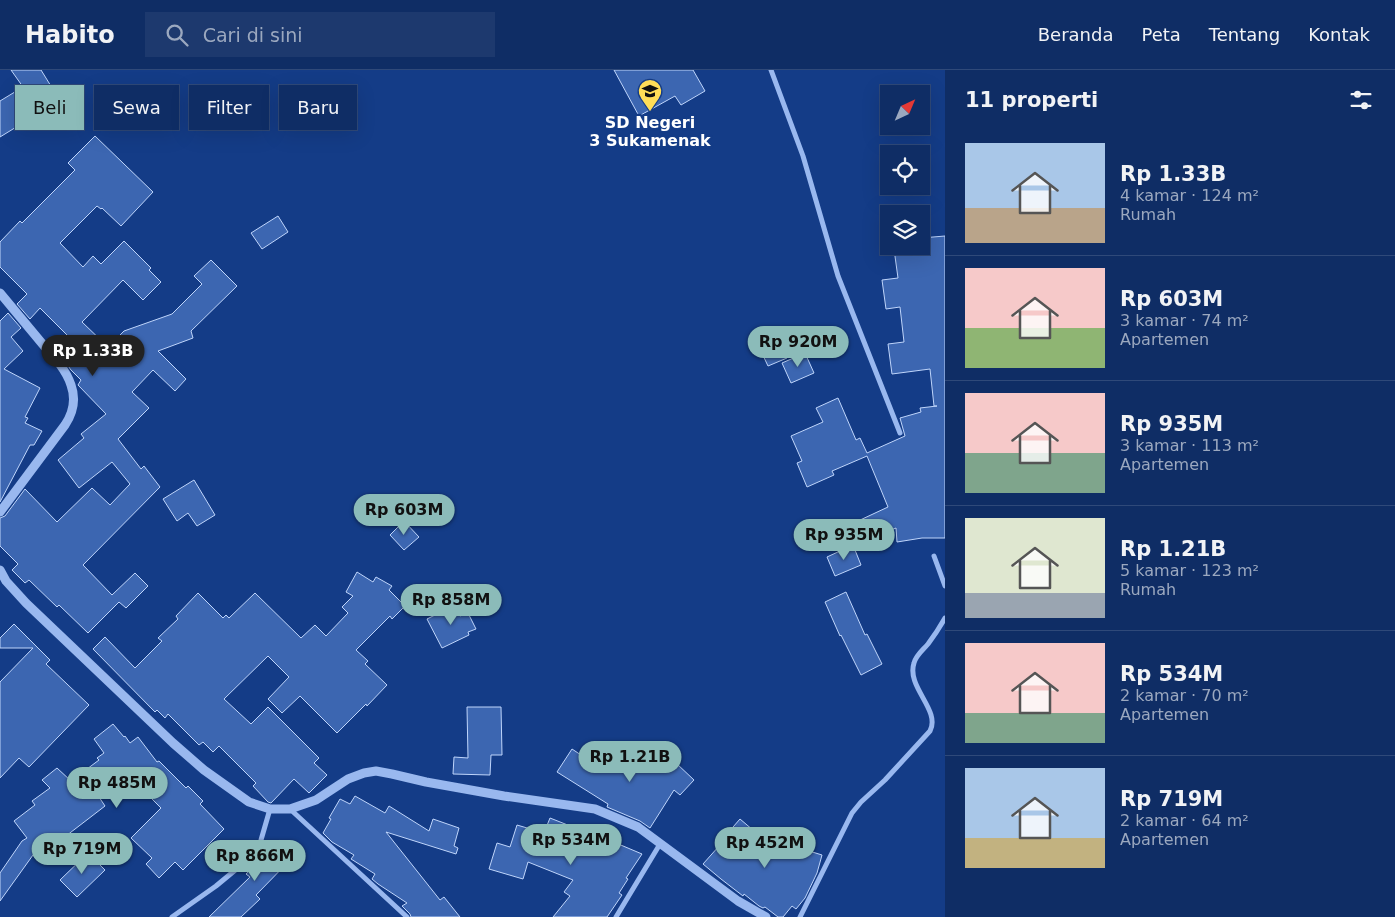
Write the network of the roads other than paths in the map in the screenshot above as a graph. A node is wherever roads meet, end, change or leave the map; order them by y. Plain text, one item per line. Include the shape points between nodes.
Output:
1 (771, 70) edge
2 (0, 293) edge
3 (900, 432) dead end
4 (0, 512) edge
5 (934, 556) dead end
6 (0, 570) edge
7 (945, 586) edge
8 (945, 618) edge
9 (270, 809) junction
10 (290, 809) junction
11 (660, 844) junction
12 (172, 917) edge
13 (407, 917) edge
14 (616, 917) edge
15 (766, 917) edge
16 (800, 917) edge

1 - 3 street via 803,156 838,276
2 - 4 street via 61,366 74,396 66,425
5 - 7 street
6 - 9 street via 26,603 197,765 250,802
8 - 16 street via 914,663 915,682 932,718 930,732 852,813
9 - 10 street
9 - 12 street via 256,850 216,886
10 - 11 street via 316,800 348,779 376,772 595,809 638,827
10 - 13 street
11 - 14 street
11 - 15 street via 738,901

